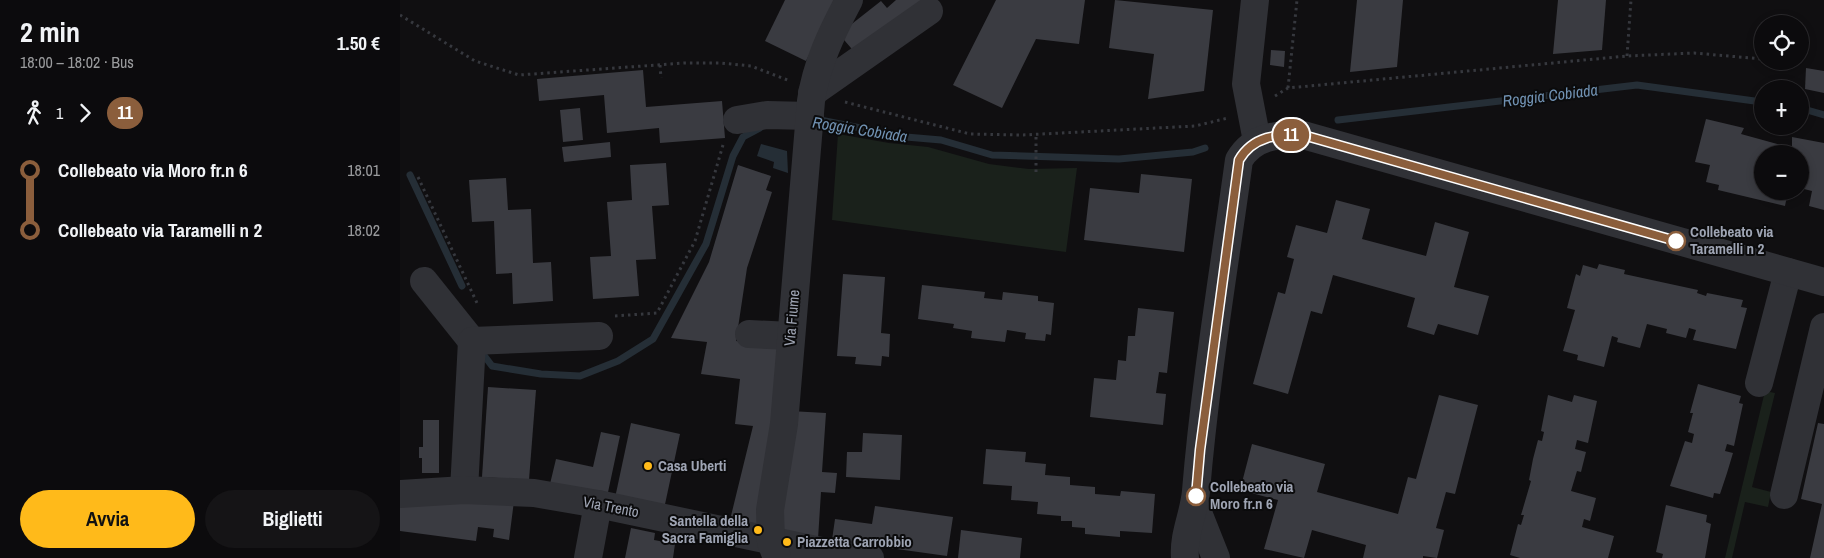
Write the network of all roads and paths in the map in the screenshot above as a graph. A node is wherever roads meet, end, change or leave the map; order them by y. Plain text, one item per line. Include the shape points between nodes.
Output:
1 (849, 0) edge
2 (1254, 0) edge
3 (1297, 0) edge
4 (1631, 0) edge
5 (929, 11) dead end
6 (400, 15) edge
7 (1627, 56) junction
8 (1754, 59) edge
9 (660, 65) junction
10 (661, 78) dead end
11 (1288, 88) junction
12 (1281, 92) dead end
13 (811, 104) junction
14 (1227, 118) dead end
15 (737, 120) dead end
16 (1036, 134) junction
17 (1257, 141) junction
18 (723, 145) dead end
19 (1036, 172) dead end
20 (418, 177) dead end
21 (1788, 272) junction
22 (424, 281) dead end
23 (1824, 282) edge
24 (604, 326) joint
25 (1824, 327) edge
26 (749, 334) dead end
27 (791, 336) junction
28 (483, 340) junction
29 (1759, 383) dead end
30 (464, 490) junction
31 (400, 494) edge
32 (1784, 495) dead end
33 (598, 504) junction
34 (1195, 505) junction
35 (768, 546) edge
36 (588, 558) edge
37 (870, 558) edge
38 (1185, 558) edge
39 (1216, 558) edge

1 - 13 street, Via Fiume via 830,37
2 - 17 street via 1246,84
3 - 11 path
4 - 7 path
5 - 13 street
6 - 9 path via 474,61 519,75
7 - 8 path via 1694,53
7 - 11 path
9 - 10 path
9 - 13 path via 721,63 751,66 774,74
11 - 12 path
13 - 15 street
13 - 16 path via 970,134
13 - 27 street, Via Fiume
14 - 16 path via 1195,126
16 - 19 path
17 - 21 street via 1286,134 1303,135
17 - 34 street via 1244,151 1239,160
18 - 24 path via 696,241 657,313
20 - 28 path
21 - 23 street
21 - 29 street
22 - 28 street
24 - 28 street
25 - 32 street
26 - 27 street
27 - 35 street, Via Fiume via 784,424 770,510
28 - 30 street
30 - 31 street, Via Trento
30 - 33 street, Via Trento via 534,493
33 - 35 street, Via Trento
33 - 36 street
34 - 38 street via 1184,541
34 - 39 street
35 - 37 street

